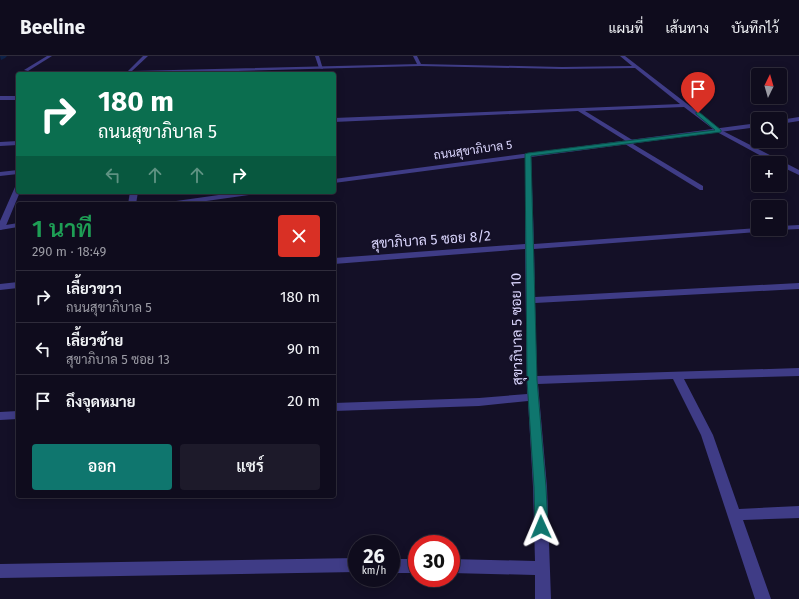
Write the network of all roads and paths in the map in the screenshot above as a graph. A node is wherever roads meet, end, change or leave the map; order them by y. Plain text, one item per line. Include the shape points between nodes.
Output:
1 (50, 56) edge
2 (146, 56) edge
3 (317, 56) edge
4 (415, 56) edge
5 (622, 56) edge
6 (420, 65) junction
7 (636, 67) junction
8 (321, 68) junction
9 (26, 70) dead end
10 (129, 72) edge
11 (192, 72) edge
12 (0, 98) edge
13 (16, 98) edge
14 (687, 105) junction
15 (578, 109) junction
16 (799, 119) edge
17 (336, 120) edge
18 (787, 121) edge
19 (751, 126) edge
20 (719, 131) junction
21 (630, 142) junction
22 (16, 143) edge
23 (0, 144) edge
24 (528, 154) junction
25 (767, 156) edge
26 (787, 167) edge
27 (16, 172) edge
28 (0, 174) edge
29 (799, 174) edge
30 (336, 181) edge
31 (700, 188) dead end
32 (16, 194) edge
33 (242, 194) edge
34 (184, 202) edge
35 (16, 225) edge
36 (799, 227) edge
37 (1, 228) edge
38 (787, 228) edge
39 (751, 230) edge
40 (530, 247) junction
41 (336, 261) edge
42 (16, 285) edge
43 (799, 286) edge
44 (0, 287) edge
45 (531, 300) junction
46 (799, 372) edge
47 (677, 377) junction
48 (532, 380) junction
49 (533, 397) junction
50 (336, 406) edge
51 (16, 415) edge
52 (0, 416) edge
53 (799, 512) edge
54 (734, 515) junction
55 (348, 565) edge
56 (460, 566) edge
57 (542, 568) junction
58 (0, 571) edge
59 (543, 599) edge
60 (763, 599) edge

1 - 9 street
2 - 10 street
3 - 8 street
4 - 6 street
5 - 7 street
6 - 7 street
6 - 8 street
7 - 14 street
8 - 11 street
12 - 13 street
14 - 15 street
14 - 20 street
15 - 17 street
15 - 21 street
16 - 18 street
19 - 20 street, ถนนสุขาภิบาล 5
20 - 21 street, ถนนสุขาภิบาล 5
20 - 25 street
21 - 24 street, ถนนสุขาภิบาล 5
21 - 31 street
22 - 23 street
24 - 30 street, ถนนสุขาภิบาล 5
24 - 40 street, สุขาภิบาล 5 ซอย 10
26 - 29 street
27 - 28 street
32 - 37 street
33 - 34 street
35 - 37 street
36 - 38 street
39 - 40 street, สุขาภิบาล 5 ซอย 8/2
40 - 41 street, สุขาภิบาล 5 ซอย 8/2
40 - 45 street, สุขาภิบาล 5 ซอย 10
42 - 44 street
43 - 45 street
45 - 48 street, สุขาภิบาล 5 ซอย 10
46 - 47 street
47 - 48 street
47 - 54 street via 707,435
48 - 49 street, สุขาภิบาล 5 ซอย 10
49 - 50 street via 478,402
49 - 57 street, สุขาภิบาล 5 ซอย 10 via 540,487
51 - 52 street
53 - 54 street
54 - 60 street
55 - 58 street
56 - 57 street
57 - 59 street, สุขาภิบาล 5 ซอย 10

